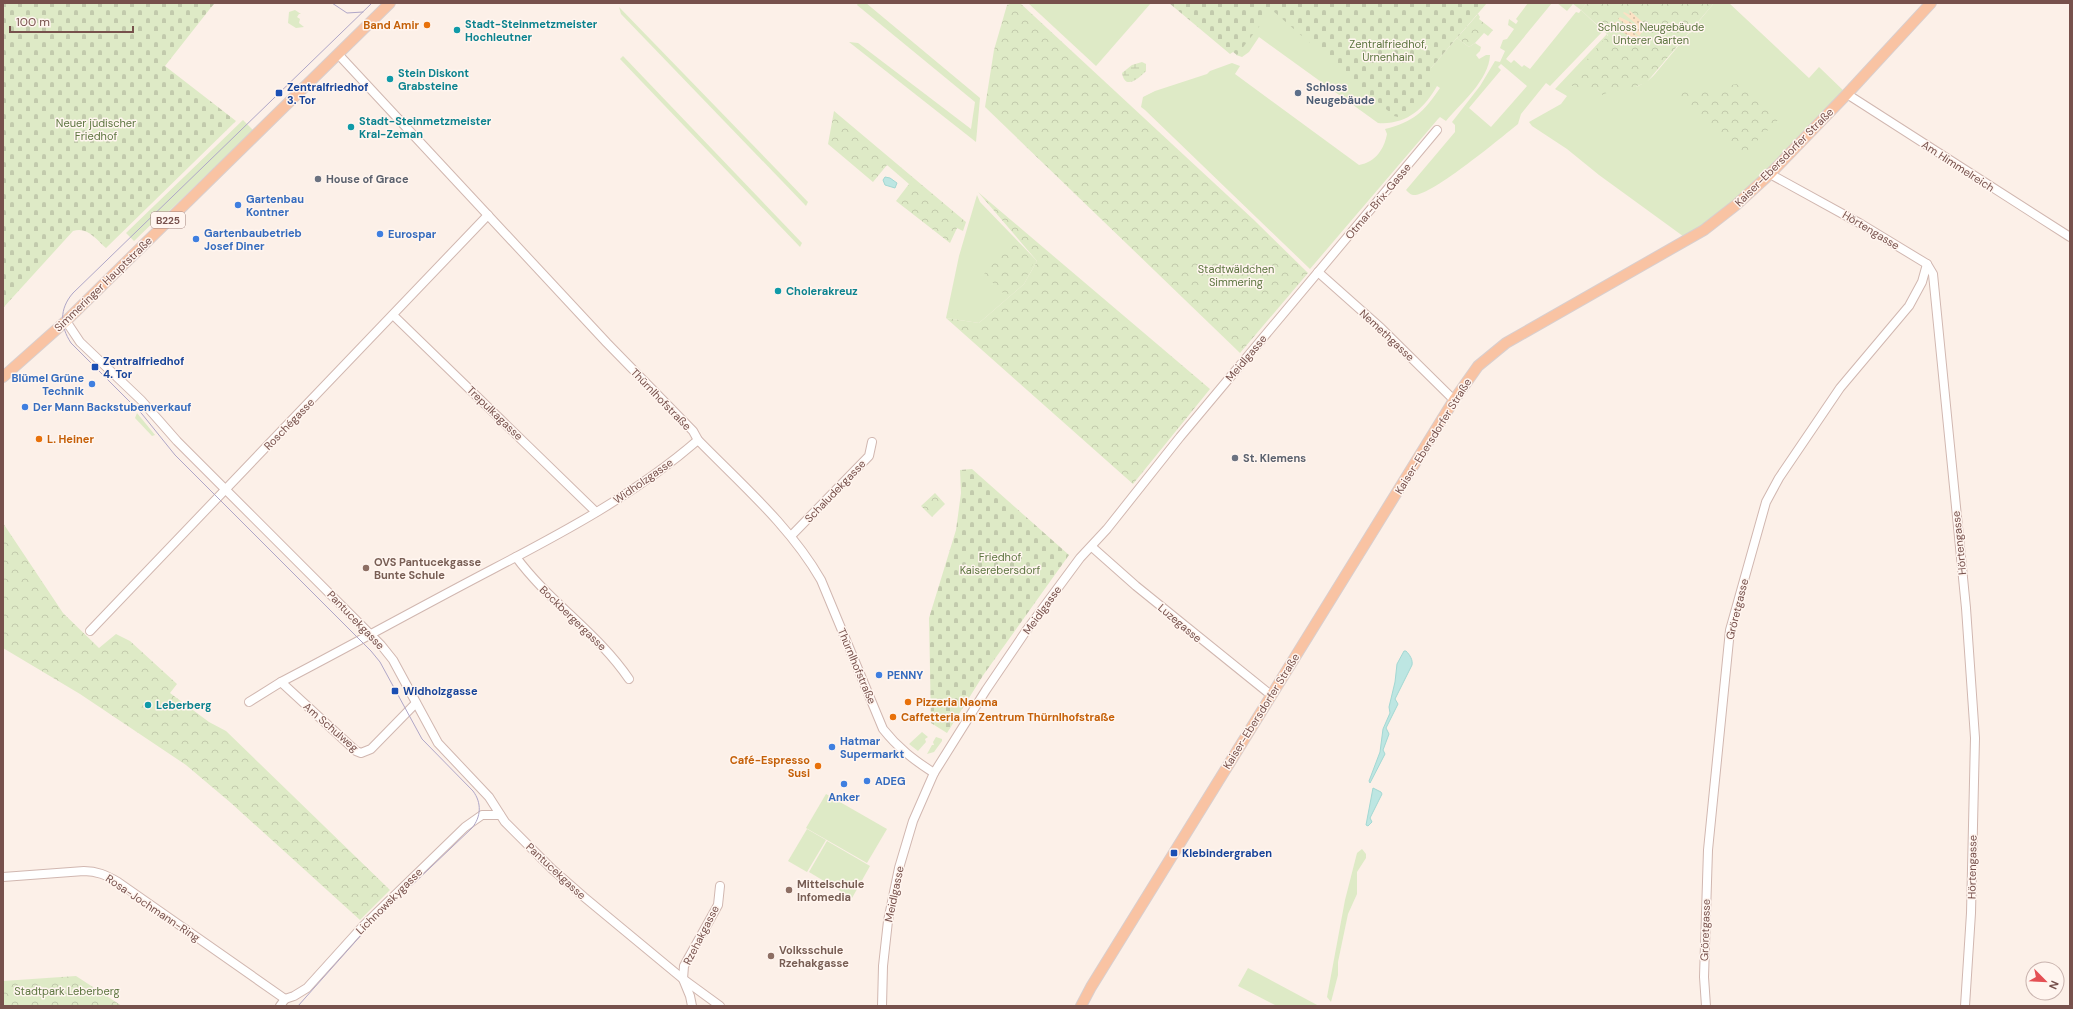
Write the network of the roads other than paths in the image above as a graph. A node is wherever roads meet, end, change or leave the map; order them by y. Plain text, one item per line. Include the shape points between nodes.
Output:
1 (390, 3) edge
2 (1931, 3) edge
3 (338, 54) junction
4 (1847, 94) junction
5 (1437, 130) dead end
6 (1770, 174) junction
7 (488, 216) junction
8 (2070, 237) edge
9 (1927, 264) junction
10 (1318, 272) junction
11 (393, 314) junction
12 (66, 321) junction
13 (3, 377) edge
14 (1454, 400) junction
15 (698, 440) junction
16 (872, 442) dead end
17 (227, 489) junction
18 (596, 512) junction
19 (791, 536) junction
20 (1092, 547) junction
21 (516, 557) junction
22 (90, 632) dead end
23 (372, 635) junction
24 (629, 678) dead end
25 (281, 682) junction
26 (1271, 695) junction
27 (249, 702) dead end
28 (416, 703) junction
29 (934, 773) junction
30 (500, 815) junction
31 (3, 877) edge
32 (720, 886) dead end
33 (683, 979) junction
34 (285, 999) junction
35 (280, 1006) edge
36 (692, 1006) edge
37 (720, 1006) edge
38 (882, 1006) edge
39 (1081, 1006) edge
40 (1706, 1006) edge
41 (1965, 1006) edge

1 - 3 main road, Simmeringer Hauptstraße / B225
2 - 4 main road, Kaiser-Ebersdorfer Straße
3 - 7 street, Thürnlhofstraße
3 - 12 main road, Simmeringer Hauptstraße / B225
4 - 6 main road, Kaiser-Ebersdorfer Straße
4 - 8 street, Am Himmelreich
5 - 10 street, Otmar-Brix-Gasse
6 - 9 street, Hörtengasse
6 - 14 main road, Kaiser-Ebersdorfer Straße via 1746,197 1704,230 1506,343 1478,366
7 - 11 street, Roschégasse
7 - 15 street, Thürnlhofstraße via 693,431
9 - 40 street, Gröretgasse via 1922,282 1909,306 1840,388 1779,478 1766,502 1730,630 1708,850 1704,976
9 - 41 street, Hörtengasse via 1933,274 1966,608 1975,738 1971,913
10 - 14 street, Nemethgasse via 1381,328
10 - 20 street, Meidlgasse
11 - 17 street, Roschégasse
11 - 18 street, Trepulkagasse
12 - 13 main road, Simmeringer Hauptstraße / B225
12 - 17 street, Pantucekgasse via 80,342 141,400 177,441
14 - 26 main road, Kaiser-Ebersdorfer Straße
15 - 18 street, Widholzgasse via 636,488
15 - 19 street, Thürnlhofstraße
16 - 19 street, Schaludekgasse via 869,456
17 - 22 street, Roschégasse
17 - 23 street, Pantucekgasse
18 - 21 street, Widholzgasse
19 - 29 street, Thürnlhofstraße via 821,580 883,729 901,750
20 - 26 street, Luzegasse via 1229,664
20 - 29 street, Meidlgasse via 1080,558 1026,631
21 - 23 street, Widholzgasse
21 - 24 street, Bockbergergasse via 531,577 617,660
23 - 25 street, Widholzgasse
23 - 28 street, Pantucekgasse via 388,653
25 - 27 street, Widholzgasse
25 - 28 street, Am Schulweg via 356,751 363,753 371,749
26 - 39 main road, Kaiser-Ebersdorfer Straße
28 - 30 street, Pantucekgasse via 438,743 481,788
29 - 38 street, Meidlgasse via 913,821 899,868 888,921
30 - 33 street, Pantucekgasse via 552,869
30 - 34 street, Lichnowskygasse via 482,815 471,822 363,926 307,988
31 - 34 street, Rosa-Jochmann-Ring via 84,871 104,874
32 - 33 street, Rzehakgasse via 718,905 684,966
33 - 36 street, Rzehakgasse
33 - 37 street, Pantucekgasse
34 - 35 street

